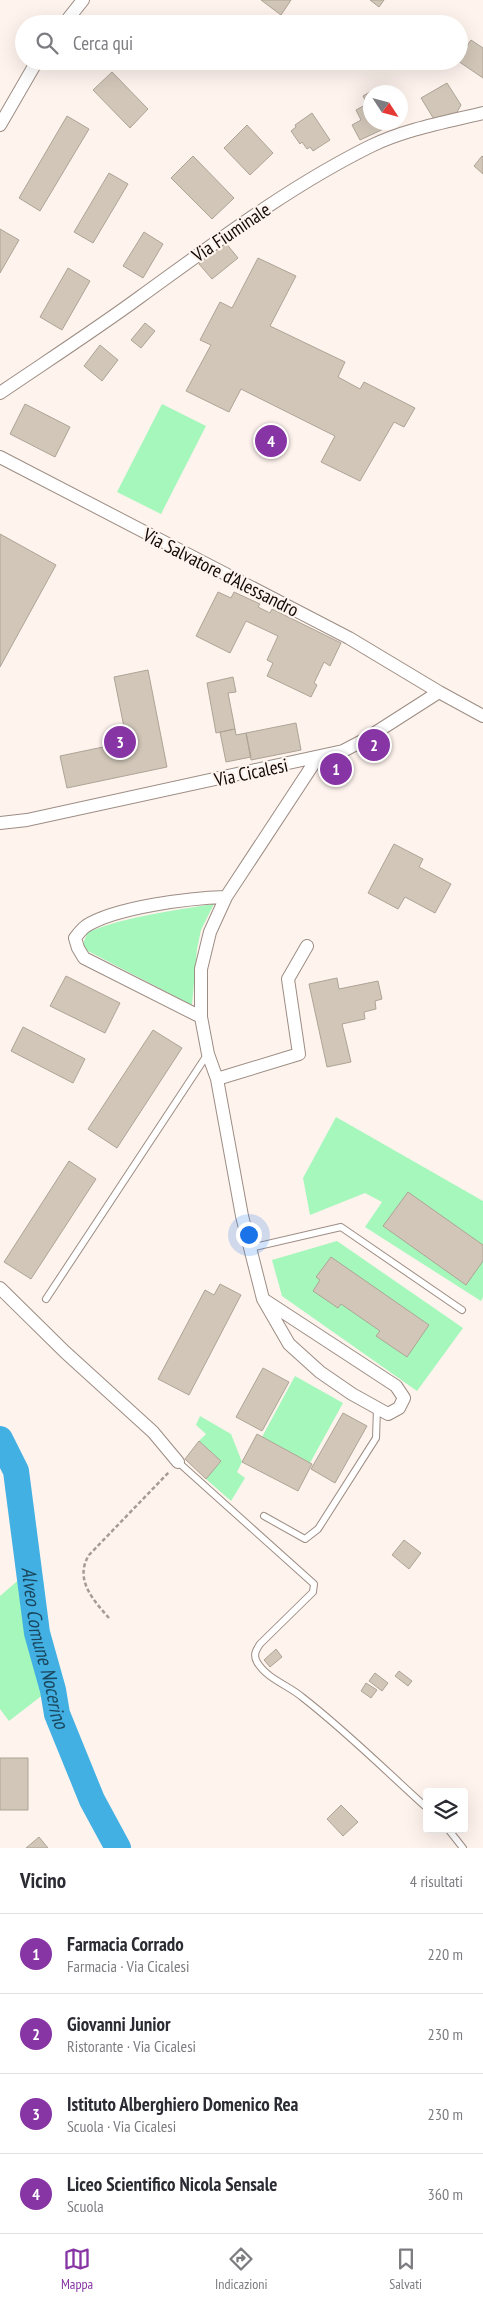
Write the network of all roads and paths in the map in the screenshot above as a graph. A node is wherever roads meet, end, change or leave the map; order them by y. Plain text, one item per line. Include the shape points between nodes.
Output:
1 (83, 0) edge
2 (71, 15) edge
3 (32, 70) edge
4 (483, 113) edge
5 (0, 125) edge
6 (0, 393) edge
7 (0, 457) edge
8 (439, 692) junction
9 (483, 716) edge
10 (318, 758) junction
11 (0, 823) edge
12 (226, 897) junction
13 (307, 946) dead end
14 (201, 1017) junction
15 (208, 1054) junction
16 (217, 1079) junction
17 (250, 1248) junction
18 (0, 1288) edge
19 (46, 1299) dead end
20 (263, 1299) junction
21 (462, 1310) dead end
22 (377, 1408) junction
23 (178, 1462) junction
24 (264, 1516) dead end
25 (109, 1618) dead end
26 (423, 1804) edge
27 (451, 1833) edge
28 (463, 1848) edge

1 - 2 street
3 - 5 street
4 - 6 street, Via Fiuminale via 397,135 305,183 215,241 139,298
7 - 8 street, Via Salvatore d'Alessandro via 349,638
8 - 9 street
8 - 10 street, Via Cicalesi via 364,740 343,751
10 - 11 street, Via Cicalesi via 28,820
10 - 12 street
12 - 14 street via 210,932 202,969
12 - 14 street via 155,905 109,917 84,927 75,938 84,958
13 - 16 street via 288,979 299,1054
14 - 15 street
15 - 16 street
15 - 19 lane
16 - 17 street
17 - 20 street
17 - 21 lane via 341,1227
18 - 23 street via 153,1432
20 - 22 street via 289,1344 320,1372
20 - 22 street via 396,1386 404,1398 399,1408 388,1414
22 - 24 lane via 376,1438 318,1529 305,1539
23 - 25 path via 83,1564 89,1596
23 - 26 lane via 314,1584 313,1592 260,1644 256,1651 258,1663 280,1684 314,1707
27 - 28 lane

